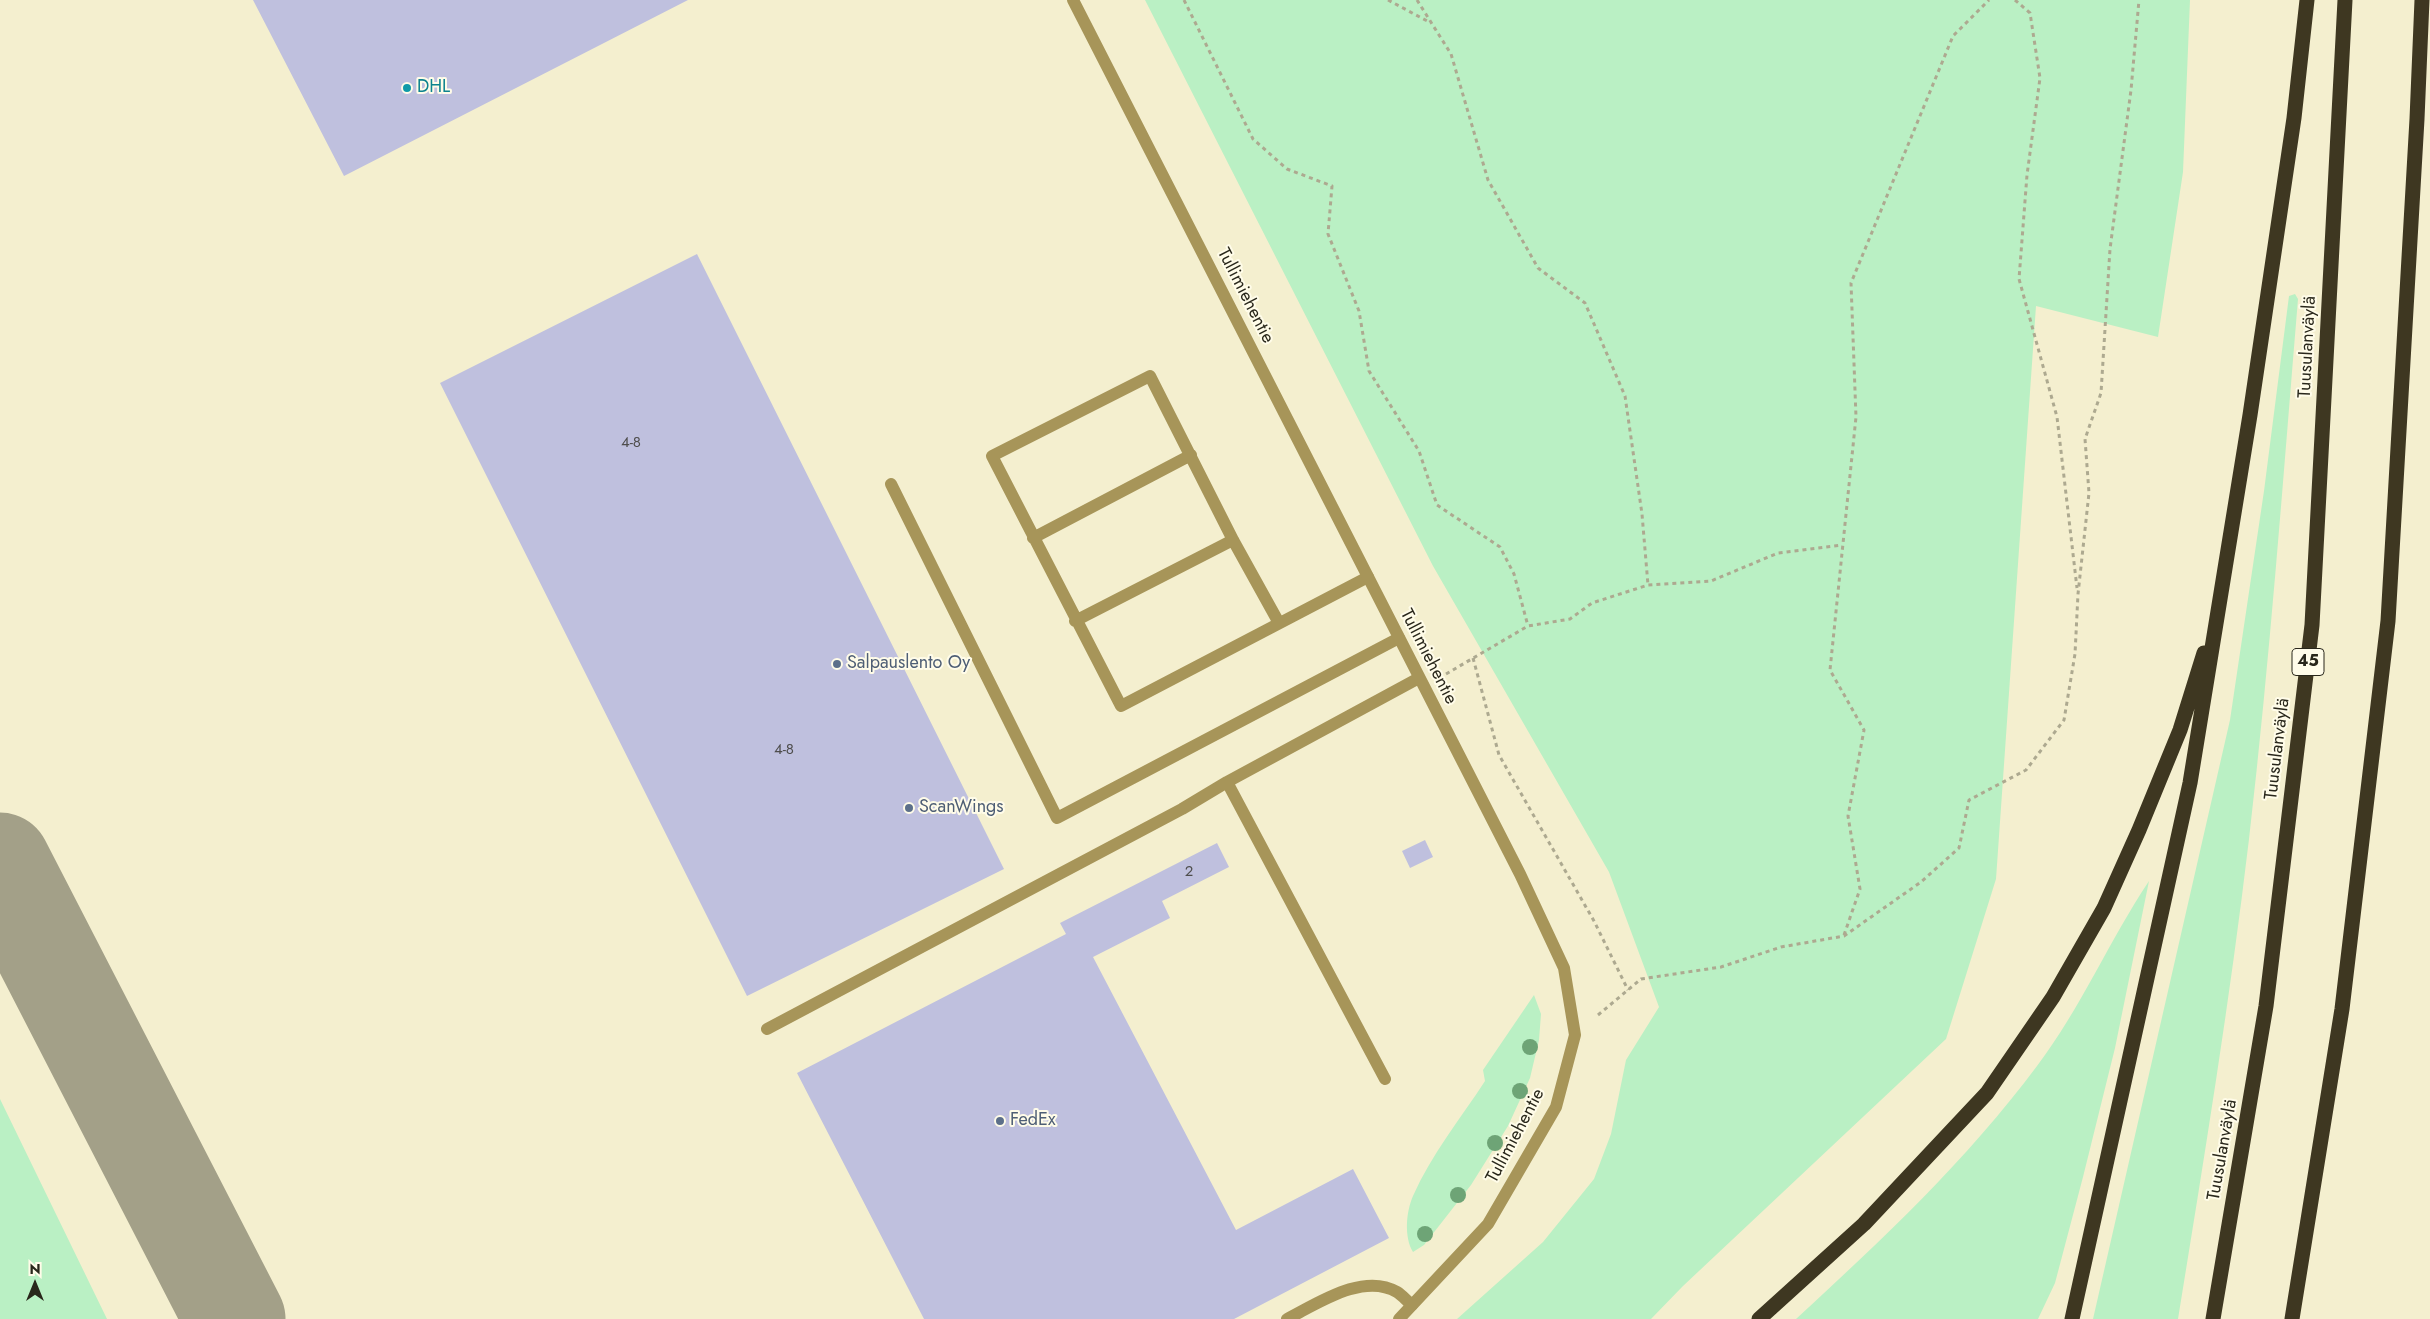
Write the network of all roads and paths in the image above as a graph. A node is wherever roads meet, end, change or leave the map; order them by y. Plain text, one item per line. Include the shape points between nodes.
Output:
1 (1073, 0) edge
2 (1184, 0) edge
3 (1388, 0) edge
4 (1417, 0) edge
5 (1989, 0) edge
6 (2015, 0) edge
7 (2139, 0) edge
8 (2307, 0) edge
9 (2345, 0) edge
10 (2422, 0) edge
11 (1431, 23) junction
12 (1191, 455) junction
13 (890, 484) dead end
14 (1033, 538) junction
15 (1233, 540) junction
16 (1842, 545) junction
17 (1368, 577) junction
18 (1648, 585) junction
19 (2222, 591) junction
20 (2078, 594) junction
21 (1075, 621) junction
22 (1278, 623) junction
23 (1528, 626) junction
24 (1399, 638) junction
25 (1419, 678) junction
26 (1227, 782) junction
27 (1844, 936) junction
28 (1628, 990) junction
29 (767, 1030) dead end
30 (1576, 1034) junction
31 (1385, 1079) dead end
32 (1412, 1305) junction
33 (1287, 1319) edge
34 (1399, 1319) edge
35 (1759, 1319) edge
36 (2072, 1319) edge
37 (2213, 1319) edge
38 (2292, 1319) edge

1 - 17 street, Tullimiehentie
2 - 23 path via 1253,139 1287,170 1332,186 1328,234 1359,311 1369,371 1419,451 1437,505 1500,547 1514,574
3 - 11 path
4 - 11 path
5 - 16 path via 1953,36 1850,283 1856,416
6 - 20 path via 2030,13 2040,78 2027,175 2019,279 2057,417
7 - 20 path via 2110,249 2101,393 2085,439 2089,493
8 - 19 highway via 2293,128
9 - 37 highway, Tuusulanväylä / 45 via 2312,625 2266,1006
10 - 38 highway via 2388,622 2342,1009
11 - 18 path via 1451,54 1488,180 1538,268 1586,303 1625,396 1642,514
12 - 14 street
12 - 14 street via 1150,376 992,456
12 - 15 street
13 - 24 street via 1057,818
14 - 21 street
15 - 21 street
15 - 22 street
16 - 18 path via 1778,553 1711,581
16 - 27 path via 1830,670 1864,730 1848,816 1860,889
17 - 22 street
17 - 24 street, Tullimiehentie
18 - 23 path via 1592,603 1570,619
19 - 35 highway via 2180,730 2139,830 2104,908 2053,997 1986,1093 1864,1224
19 - 36 highway via 2190,783
20 - 27 path via 2074,654 2064,720 2026,770 1969,800 1959,848 1921,882
21 - 22 street via 1121,706
23 - 28 path via 1474,658 1499,755 1594,921
24 - 25 street, Tullimiehentie
25 - 26 street
25 - 30 street, Tullimiehentie via 1520,874 1564,968
26 - 29 street via 1182,810
26 - 31 street
27 - 28 path via 1781,946 1721,967 1641,979
28 - 30 path
30 - 32 street, Tullimiehentie via 1556,1107 1488,1224
32 - 33 street via 1397,1292 1368,1286 1351,1289
32 - 34 street, Tullimiehentie

